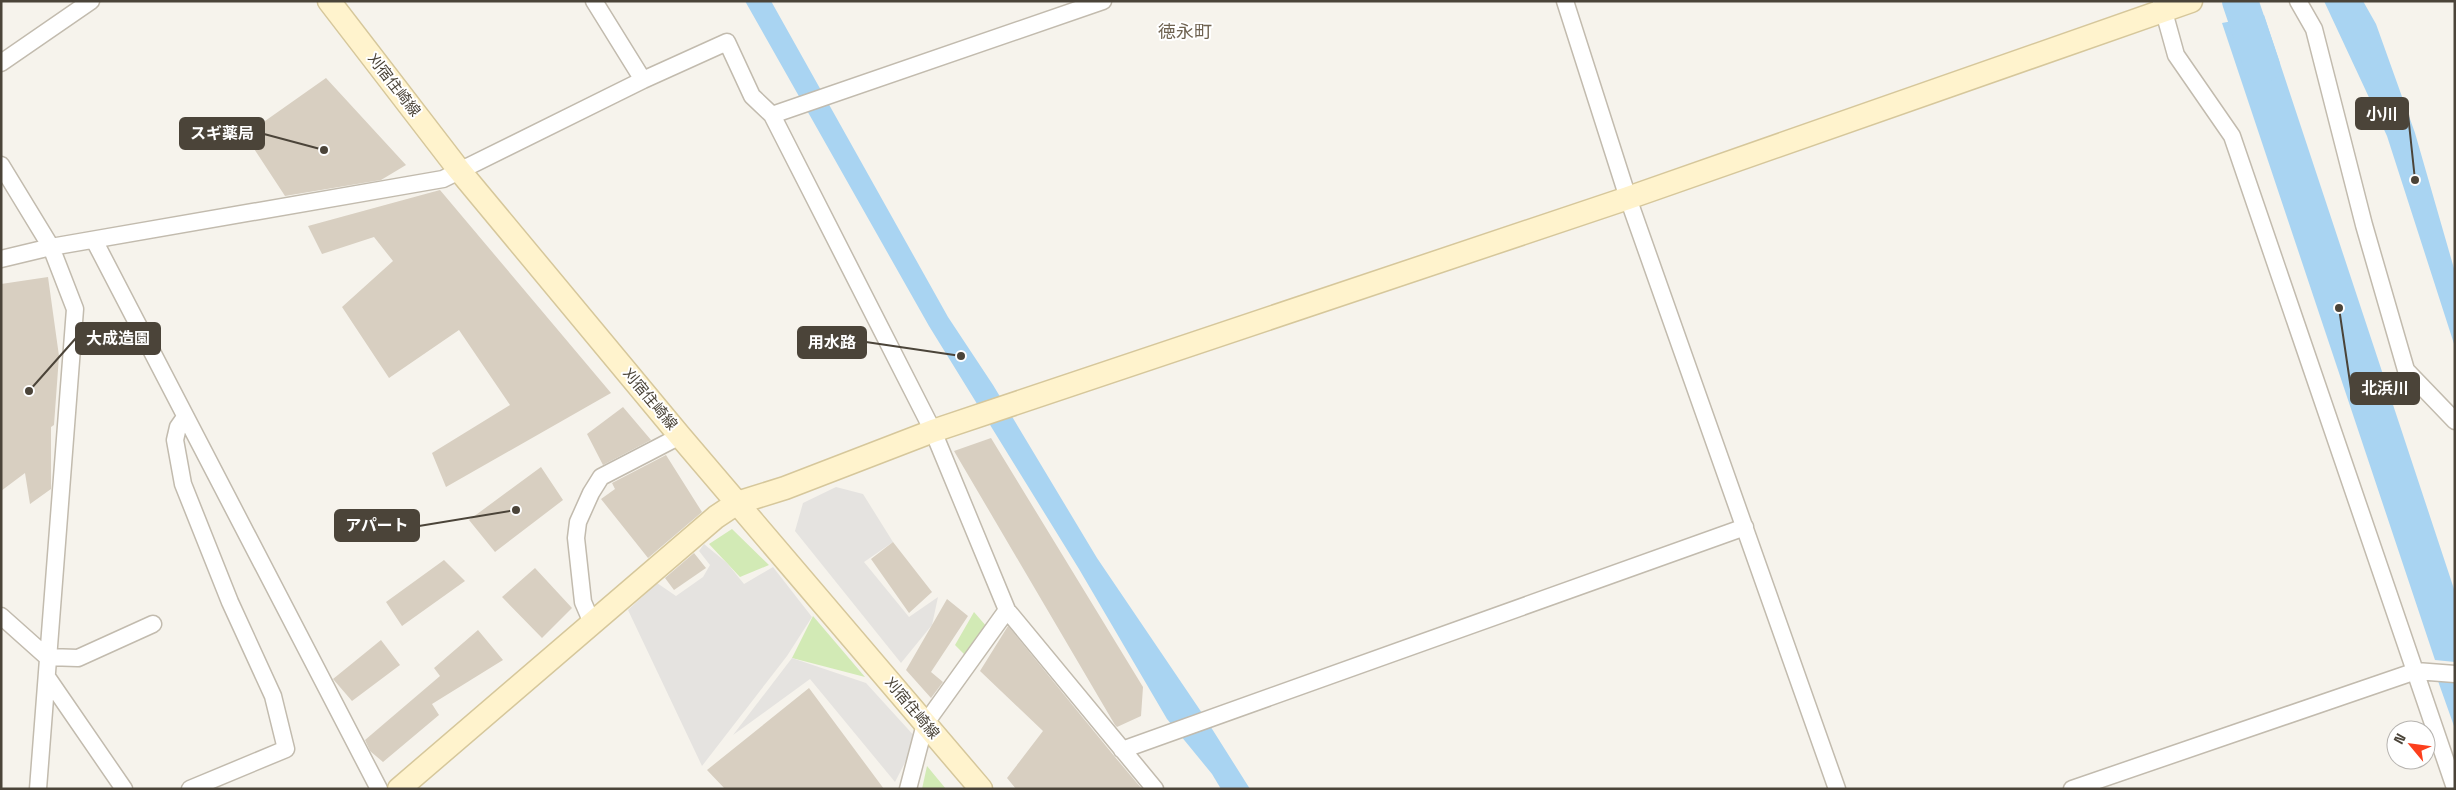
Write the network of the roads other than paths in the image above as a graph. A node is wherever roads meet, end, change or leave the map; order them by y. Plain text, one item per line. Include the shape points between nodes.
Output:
1 (91, 1) edge
2 (329, 1) edge
3 (594, 1) edge
4 (1104, 1) edge
5 (1565, 1) edge
6 (2298, 1) edge
7 (2174, 4) edge
8 (1, 63) edge
9 (642, 80) junction
10 (772, 115) junction
11 (1, 165) edge
12 (459, 170) junction
13 (1628, 198) junction
14 (94, 240) junction
15 (51, 247) junction
16 (1, 259) edge
17 (185, 417) junction
18 (2455, 420) edge
19 (933, 431) junction
20 (680, 436) junction
21 (738, 503) junction
22 (1745, 527) junction
23 (1007, 610) junction
24 (1, 616) edge
25 (592, 623) junction
26 (153, 624) dead end
27 (47, 657) junction
28 (2421, 672) junction
29 (2455, 674) edge
30 (47, 677) junction
31 (925, 724) junction
32 (1122, 750) junction
33 (2455, 788) edge
34 (38, 789) edge
35 (124, 789) edge
36 (190, 789) edge
37 (379, 789) edge
38 (399, 789) edge
39 (908, 789) edge
40 (980, 789) edge
41 (1155, 789) edge
42 (1837, 789) edge
43 (2072, 789) edge

1 - 8 street
2 - 12 street, 刈宿住崎線
3 - 9 street
4 - 10 street
5 - 13 street
6 - 18 street via 2314,29 2364,225 2406,370
7 - 13 street
7 - 28 street via 2176,55 2232,136
9 - 10 street via 727,42 752,96
9 - 12 street
10 - 19 street
11 - 15 street
12 - 14 street via 443,179
12 - 20 street, 刈宿住崎線
13 - 19 street
13 - 22 street
14 - 15 street
14 - 17 street
15 - 16 street
15 - 27 street via 76,309
17 - 36 street via 175,440 183,484 272,696 286,749
17 - 37 street
19 - 21 street
19 - 23 street
20 - 21 street, 刈宿住崎線
20 - 25 street via 601,477 591,494 578,522 576,538 583,602
21 - 25 street via 716,517
21 - 31 street, 刈宿住崎線
22 - 32 street
22 - 42 street
23 - 31 street
23 - 32 street
24 - 27 street
25 - 38 street
26 - 27 street via 78,658
27 - 30 street
28 - 29 street
28 - 33 street
28 - 43 street
30 - 34 street
30 - 35 street
31 - 39 street
31 - 40 street, 刈宿住崎線
32 - 41 street

